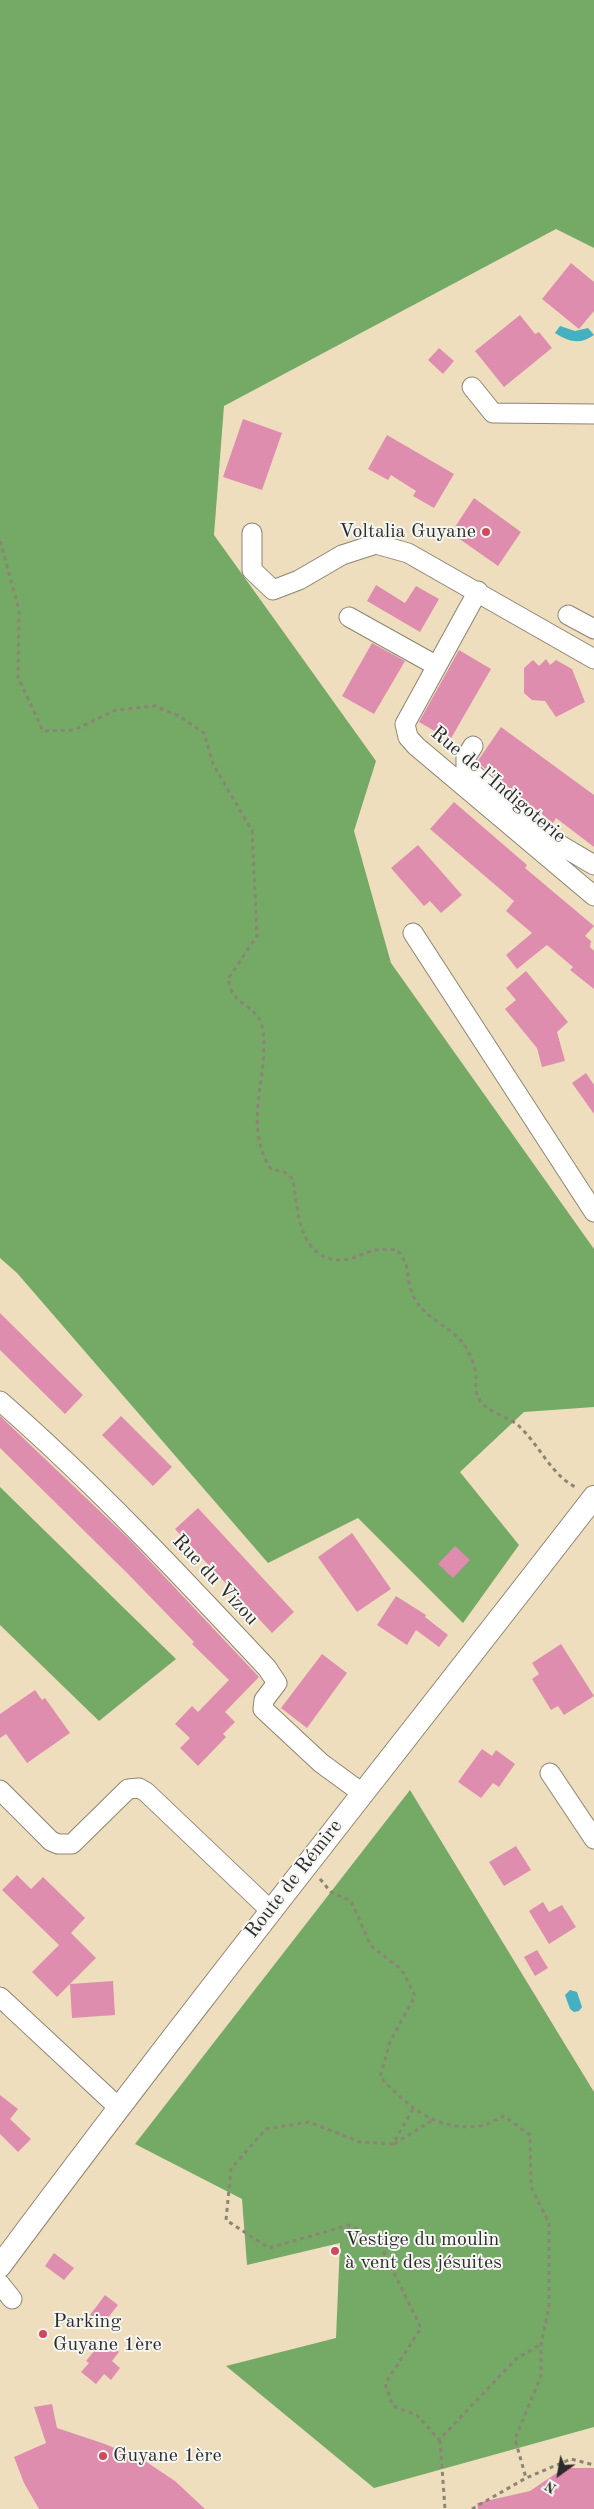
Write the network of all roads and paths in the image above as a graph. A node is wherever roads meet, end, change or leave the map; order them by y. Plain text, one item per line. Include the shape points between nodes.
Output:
1 (472, 388) dead end
2 (594, 414) edge
3 (252, 533) dead end
4 (0, 541) edge
5 (478, 591) junction
6 (568, 616) dead end
7 (348, 617) dead end
8 (594, 629) edge
9 (594, 659) edge
10 (437, 666) junction
11 (473, 746) dead end
12 (594, 865) edge
13 (594, 896) edge
14 (413, 933) dead end
15 (594, 1212) edge
16 (0, 1401) edge
17 (568, 1484) dead end
18 (594, 1497) edge
19 (550, 1773) dead end
20 (0, 1790) edge
21 (362, 1793) junction
22 (594, 1839) edge
23 (307, 1863) junction
24 (270, 1910) junction
25 (0, 1997) edge
26 (118, 2107) junction
27 (413, 2109) junction
28 (434, 2120) junction
29 (393, 2144) junction
30 (0, 2266) edge
31 (0, 2284) edge
32 (12, 2299) dead end
33 (541, 2344) junction
34 (440, 2440) junction
35 (594, 2465) edge
36 (526, 2478) junction
37 (445, 2509) edge
38 (472, 2509) edge

1 - 2 street via 493,412
3 - 5 street via 252,570 273,590 299,580 342,555 376,544 408,553
4 - 17 path via 19,610 18,677 44,732 74,730 116,710 155,706 179,716 204,733 213,764 252,831 257,936 228,979 233,994 256,1013 263,1028 265,1060 257,1104 257,1131 271,1168 293,1179 300,1224 308,1245 323,1257 344,1260 377,1250 396,1250 406,1260 413,1295 427,1313 463,1343 475,1370 475,1391 480,1402 521,1427
5 - 9 street
5 - 10 street, Rue de l'Indigoterie
6 - 8 street
7 - 10 street
10 - 13 street, Rue de l'Indigoterie via 406,724 408,736
11 - 12 street via 466,757 466,768 555,842
14 - 15 street
16 - 21 street, Rue du Vizou via 137,1530 267,1668 277,1683 264,1700 263,1709 321,1763
18 - 21 main road, Route de Rémire
19 - 22 street
20 - 24 street via 51,1841 72,1844 128,1789 139,1788
21 - 23 main road, Route de Rémire
23 - 24 main road, Route de Rémire
23 - 27 path via 332,1892 351,1902 372,1946 402,1970 415,1996 390,2042 380,2077
24 - 26 main road, Route de Rémire
25 - 26 street
26 - 30 main road, Route de Rémire
27 - 28 path
27 - 29 path
28 - 29 path
28 - 33 path via 445,2126 481,2126 504,2116 530,2136 531,2187 549,2223 549,2307
29 - 34 path via 360,2142 309,2122 266,2129 231,2169 226,2220 269,2248 349,2225 378,2240 421,2328 385,2384 393,2406 416,2415
31 - 32 street
33 - 34 path via 516,2359
33 - 36 path via 541,2376 516,2439
34 - 37 path
35 - 36 path via 572,2459
36 - 38 path

